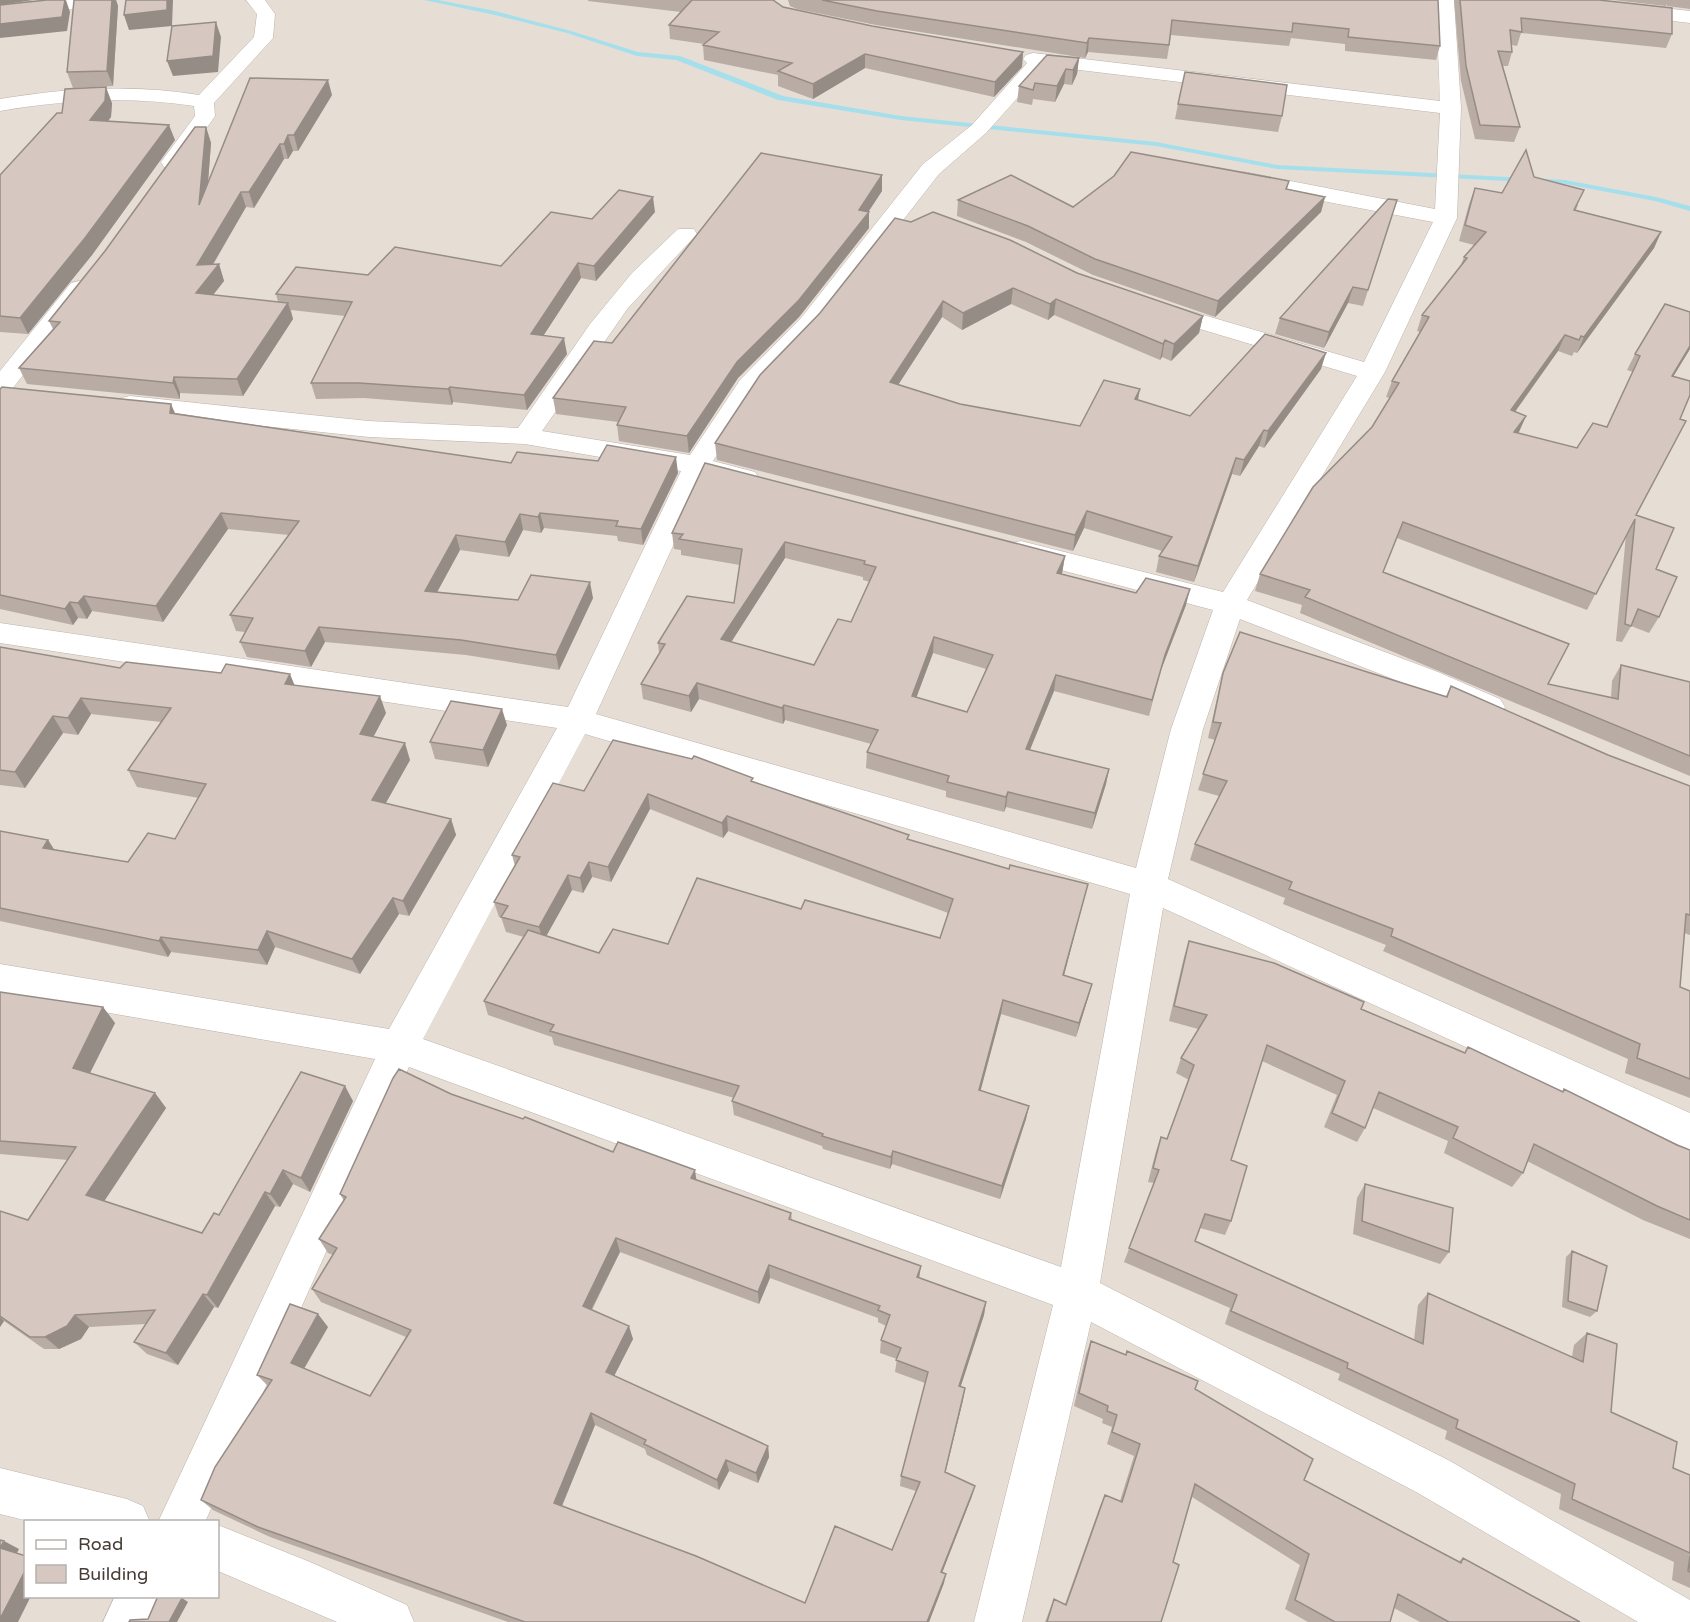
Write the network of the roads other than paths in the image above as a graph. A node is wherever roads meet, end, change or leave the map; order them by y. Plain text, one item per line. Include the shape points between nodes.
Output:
1 (102, 0) edge
2 (255, 0) edge
3 (1445, 0) edge
4 (1546, 0) edge
5 (0, 11) edge
6 (1690, 17) edge
7 (1009, 55) edge
8 (1041, 60) junction
9 (204, 102) junction
10 (0, 105) edge
11 (1452, 108) junction
12 (1223, 176) edge
13 (158, 181) edge
14 (1446, 218) junction
15 (686, 234) dead end
16 (94, 270) edge
17 (1142, 303) edge
18 (1372, 372) junction
19 (8, 391) edge
20 (107, 402) edge
21 (525, 436) junction
22 (697, 465) junction
23 (766, 483) edge
24 (998, 544) edge
25 (1230, 604) junction
26 (0, 633) edge
27 (1513, 717) edge
28 (577, 720) junction
29 (1149, 886) junction
30 (0, 979) edge
31 (399, 1047) junction
32 (1690, 1132) edge
33 (1077, 1293) junction
34 (0, 1491) edge
35 (123, 1520) edge
36 (182, 1520) edge
37 (219, 1548) edge
38 (140, 1598) edge
39 (127, 1622) edge
40 (390, 1622) edge
41 (998, 1622) edge
42 (1683, 1622) edge

1 - 5 street
2 - 9 street via 266,14 263,38
3 - 11 street
4 - 6 street
7 - 8 street
8 - 11 street
8 - 22 street via 984,124 931,169 909,213 749,384
9 - 10 street via 100,95
9 - 13 street via 205,116
11 - 14 street
12 - 14 street
14 - 18 street
15 - 21 street via 610,314
16 - 19 street
17 - 18 street
18 - 25 street
20 - 21 street via 369,429
21 - 22 street
22 - 23 street
22 - 28 street
24 - 25 street
25 - 27 street
25 - 29 street via 1188,729
26 - 28 street
28 - 29 street
28 - 31 street
29 - 32 street
29 - 33 street
30 - 31 street
31 - 33 street
31 - 36 street
33 - 41 street
33 - 42 street via 1434,1477
34 - 35 street
37 - 40 street
38 - 39 street

